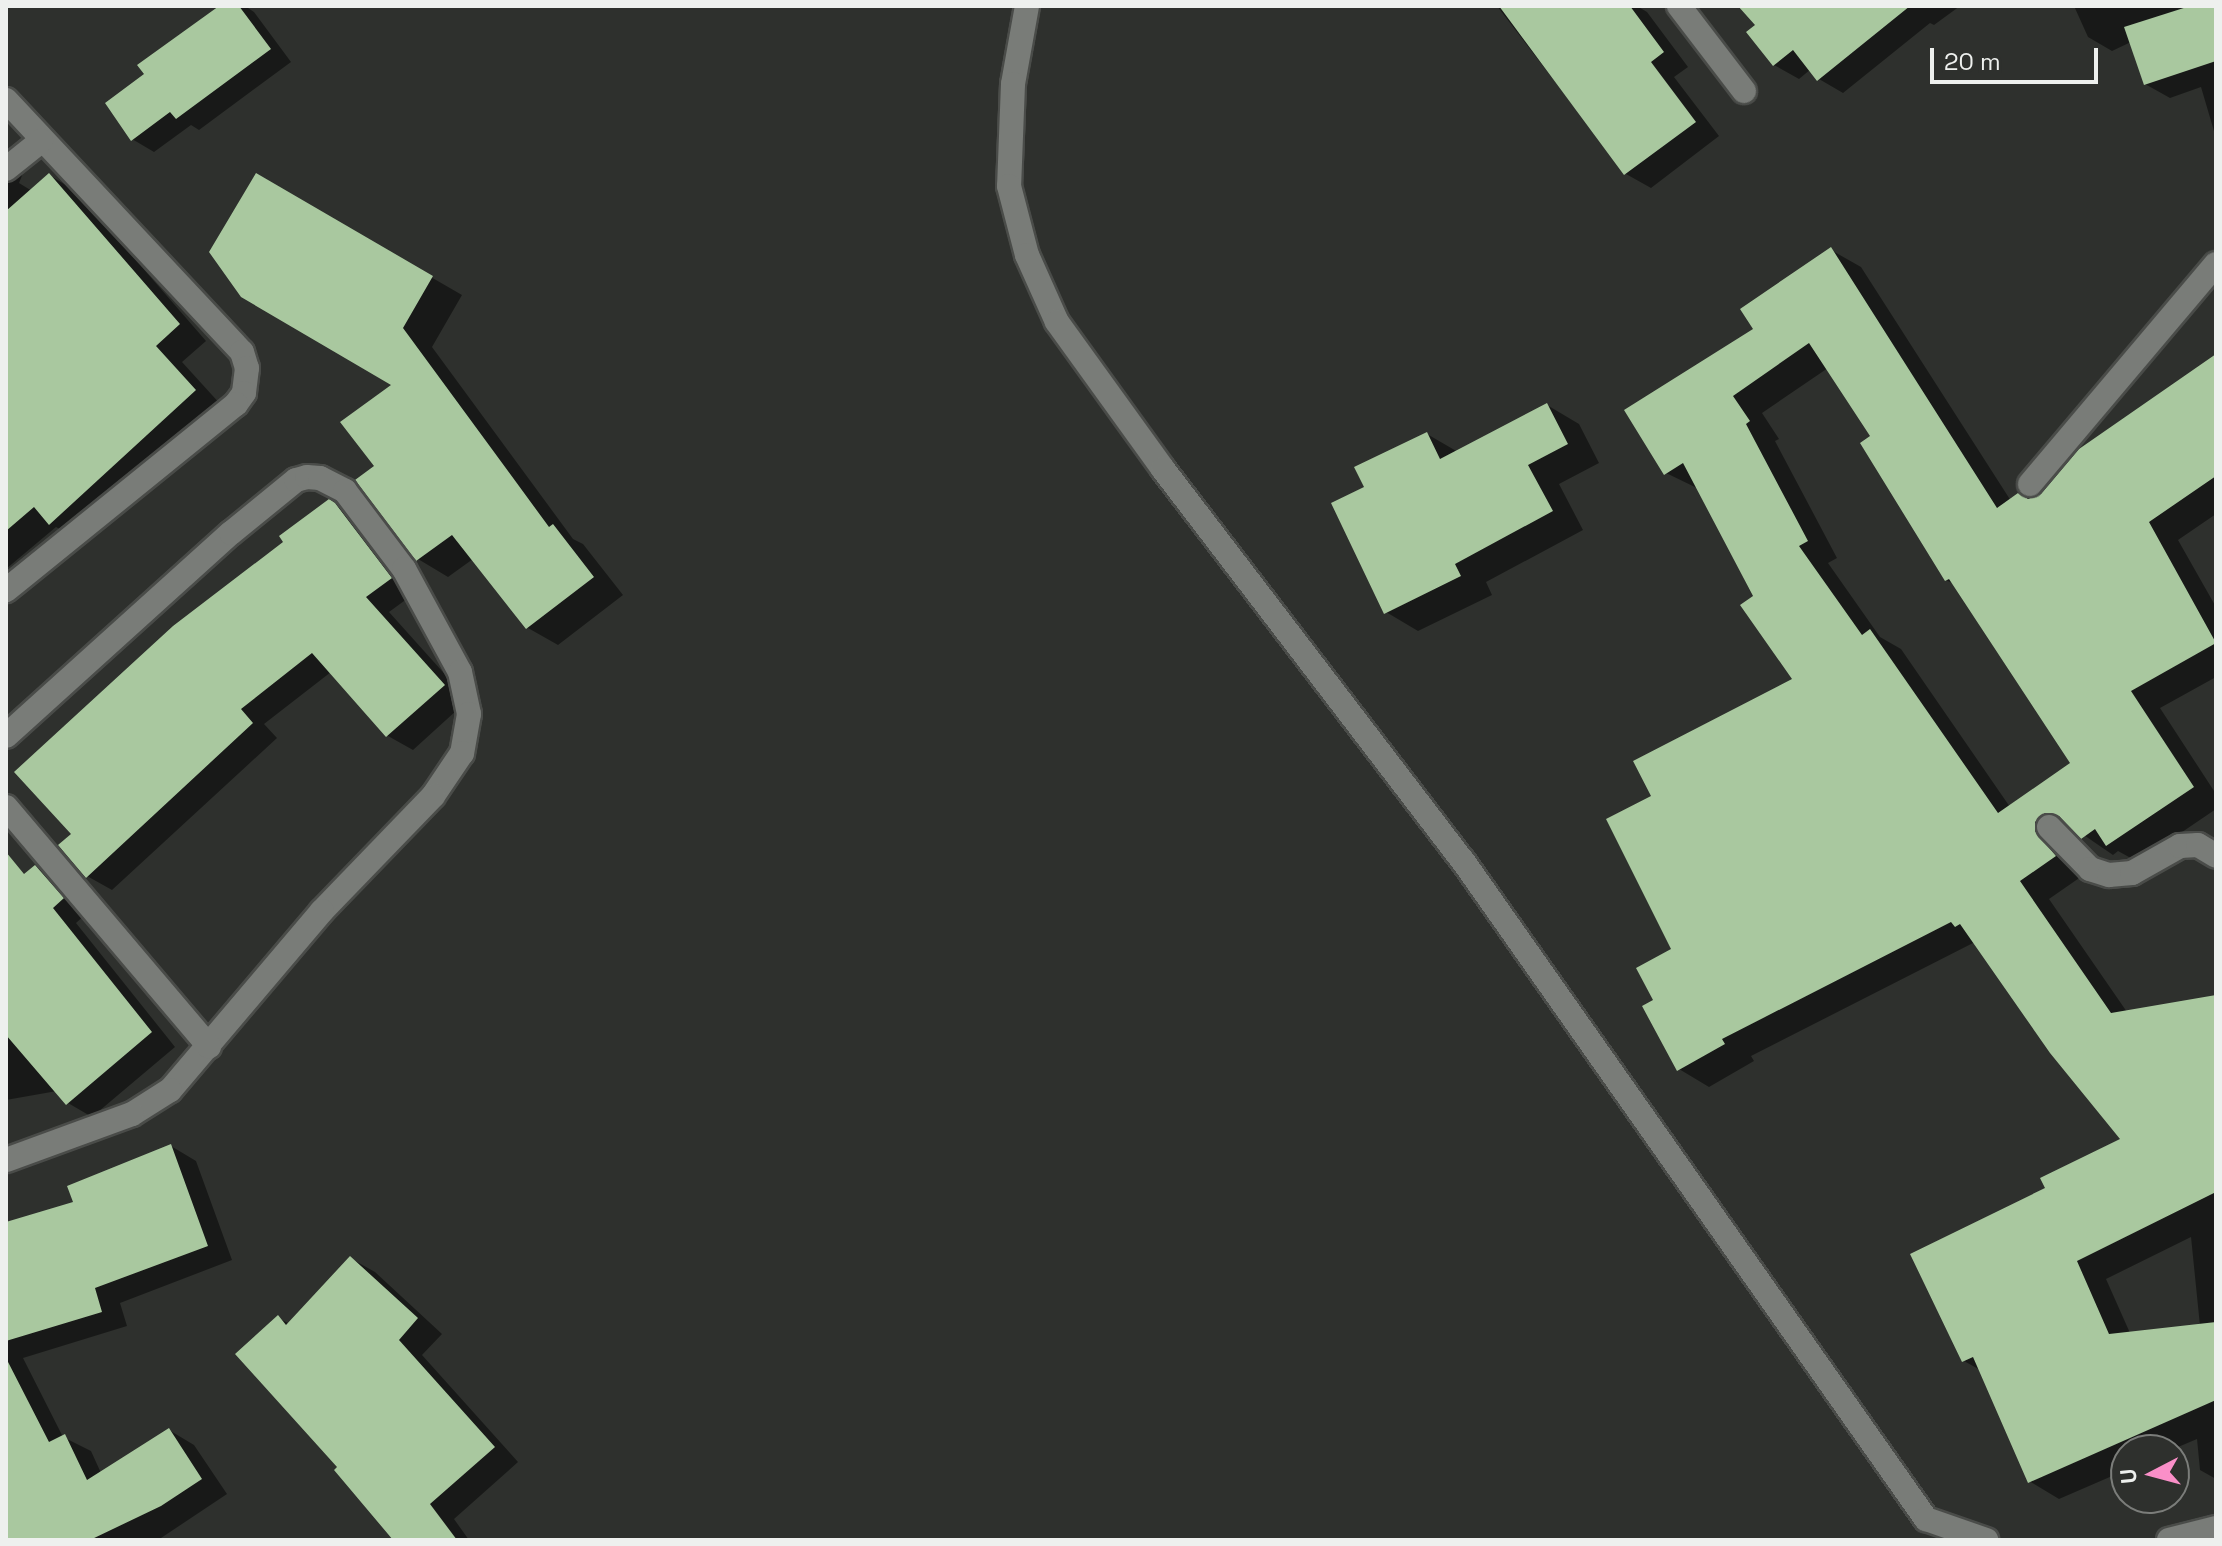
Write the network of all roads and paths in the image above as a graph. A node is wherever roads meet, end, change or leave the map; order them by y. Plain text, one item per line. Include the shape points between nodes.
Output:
1 (1027, 6) edge
2 (1679, 6) edge
3 (1744, 91) dead end
4 (6, 100) edge
5 (41, 141) junction
6 (6, 169) edge
7 (2216, 264) edge
8 (2030, 484) dead end
9 (6, 590) edge
10 (6, 736) edge
11 (6, 807) edge
12 (2049, 827) dead end
13 (2216, 856) edge
14 (209, 1046) junction
15 (6, 1160) edge
16 (2216, 1528) edge
17 (1986, 1540) edge
18 (2169, 1540) edge

1 - 17 street via 1013,84 1009,186 1027,255 1057,322 1463,861 1926,1519
2 - 3 street
4 - 5 street
5 - 6 street
5 - 9 street via 242,352 247,383 236,404
7 - 8 street
10 - 14 street via 296,480 320,478 345,491 404,569 460,672 469,714 462,753 433,796 322,911
11 - 14 street
12 - 13 street via 2090,869 2109,875 2132,873 2180,846 2198,845
14 - 15 street via 170,1090 132,1114
16 - 18 street

